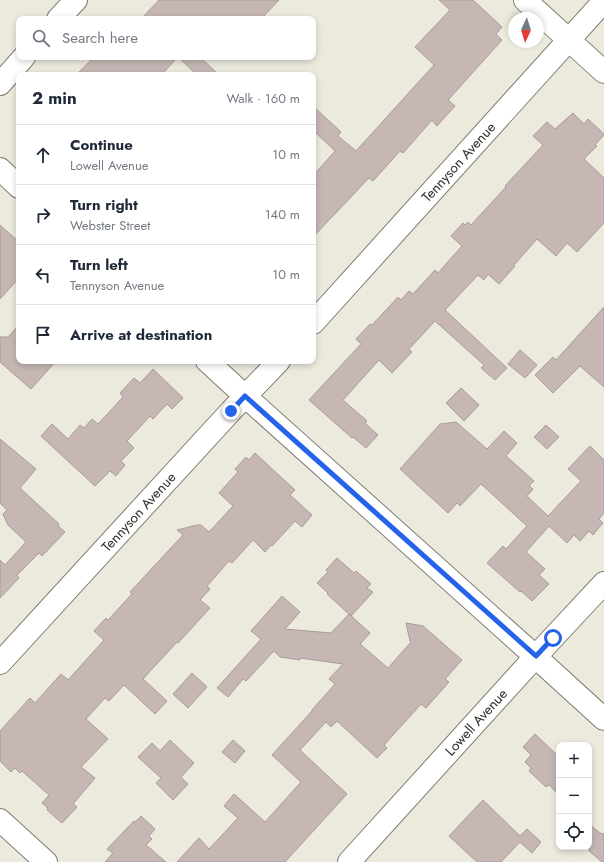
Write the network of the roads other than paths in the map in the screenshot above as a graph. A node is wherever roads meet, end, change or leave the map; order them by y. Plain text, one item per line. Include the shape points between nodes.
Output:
1 (76, 0) edge
2 (525, 0) edge
3 (604, 1) edge
4 (61, 16) edge
5 (569, 40) junction
6 (21, 60) edge
7 (604, 72) edge
8 (0, 84) edge
9 (0, 169) edge
10 (16, 184) edge
11 (316, 320) edge
12 (210, 364) edge
13 (276, 364) edge
14 (245, 396) junction
15 (604, 583) edge
16 (536, 656) junction
17 (0, 663) edge
18 (604, 719) edge
19 (0, 820) edge
20 (46, 862) edge
21 (349, 862) edge

1 - 4 street
2 - 5 street
3 - 5 street, Tennyson Avenue
5 - 7 street
5 - 11 street, Tennyson Avenue
6 - 8 street
9 - 10 street
12 - 14 street
13 - 14 street, Tennyson Avenue
14 - 16 street
14 - 17 street, Tennyson Avenue
15 - 16 street, Lowell Avenue
16 - 18 street
16 - 21 street, Lowell Avenue
19 - 20 street

